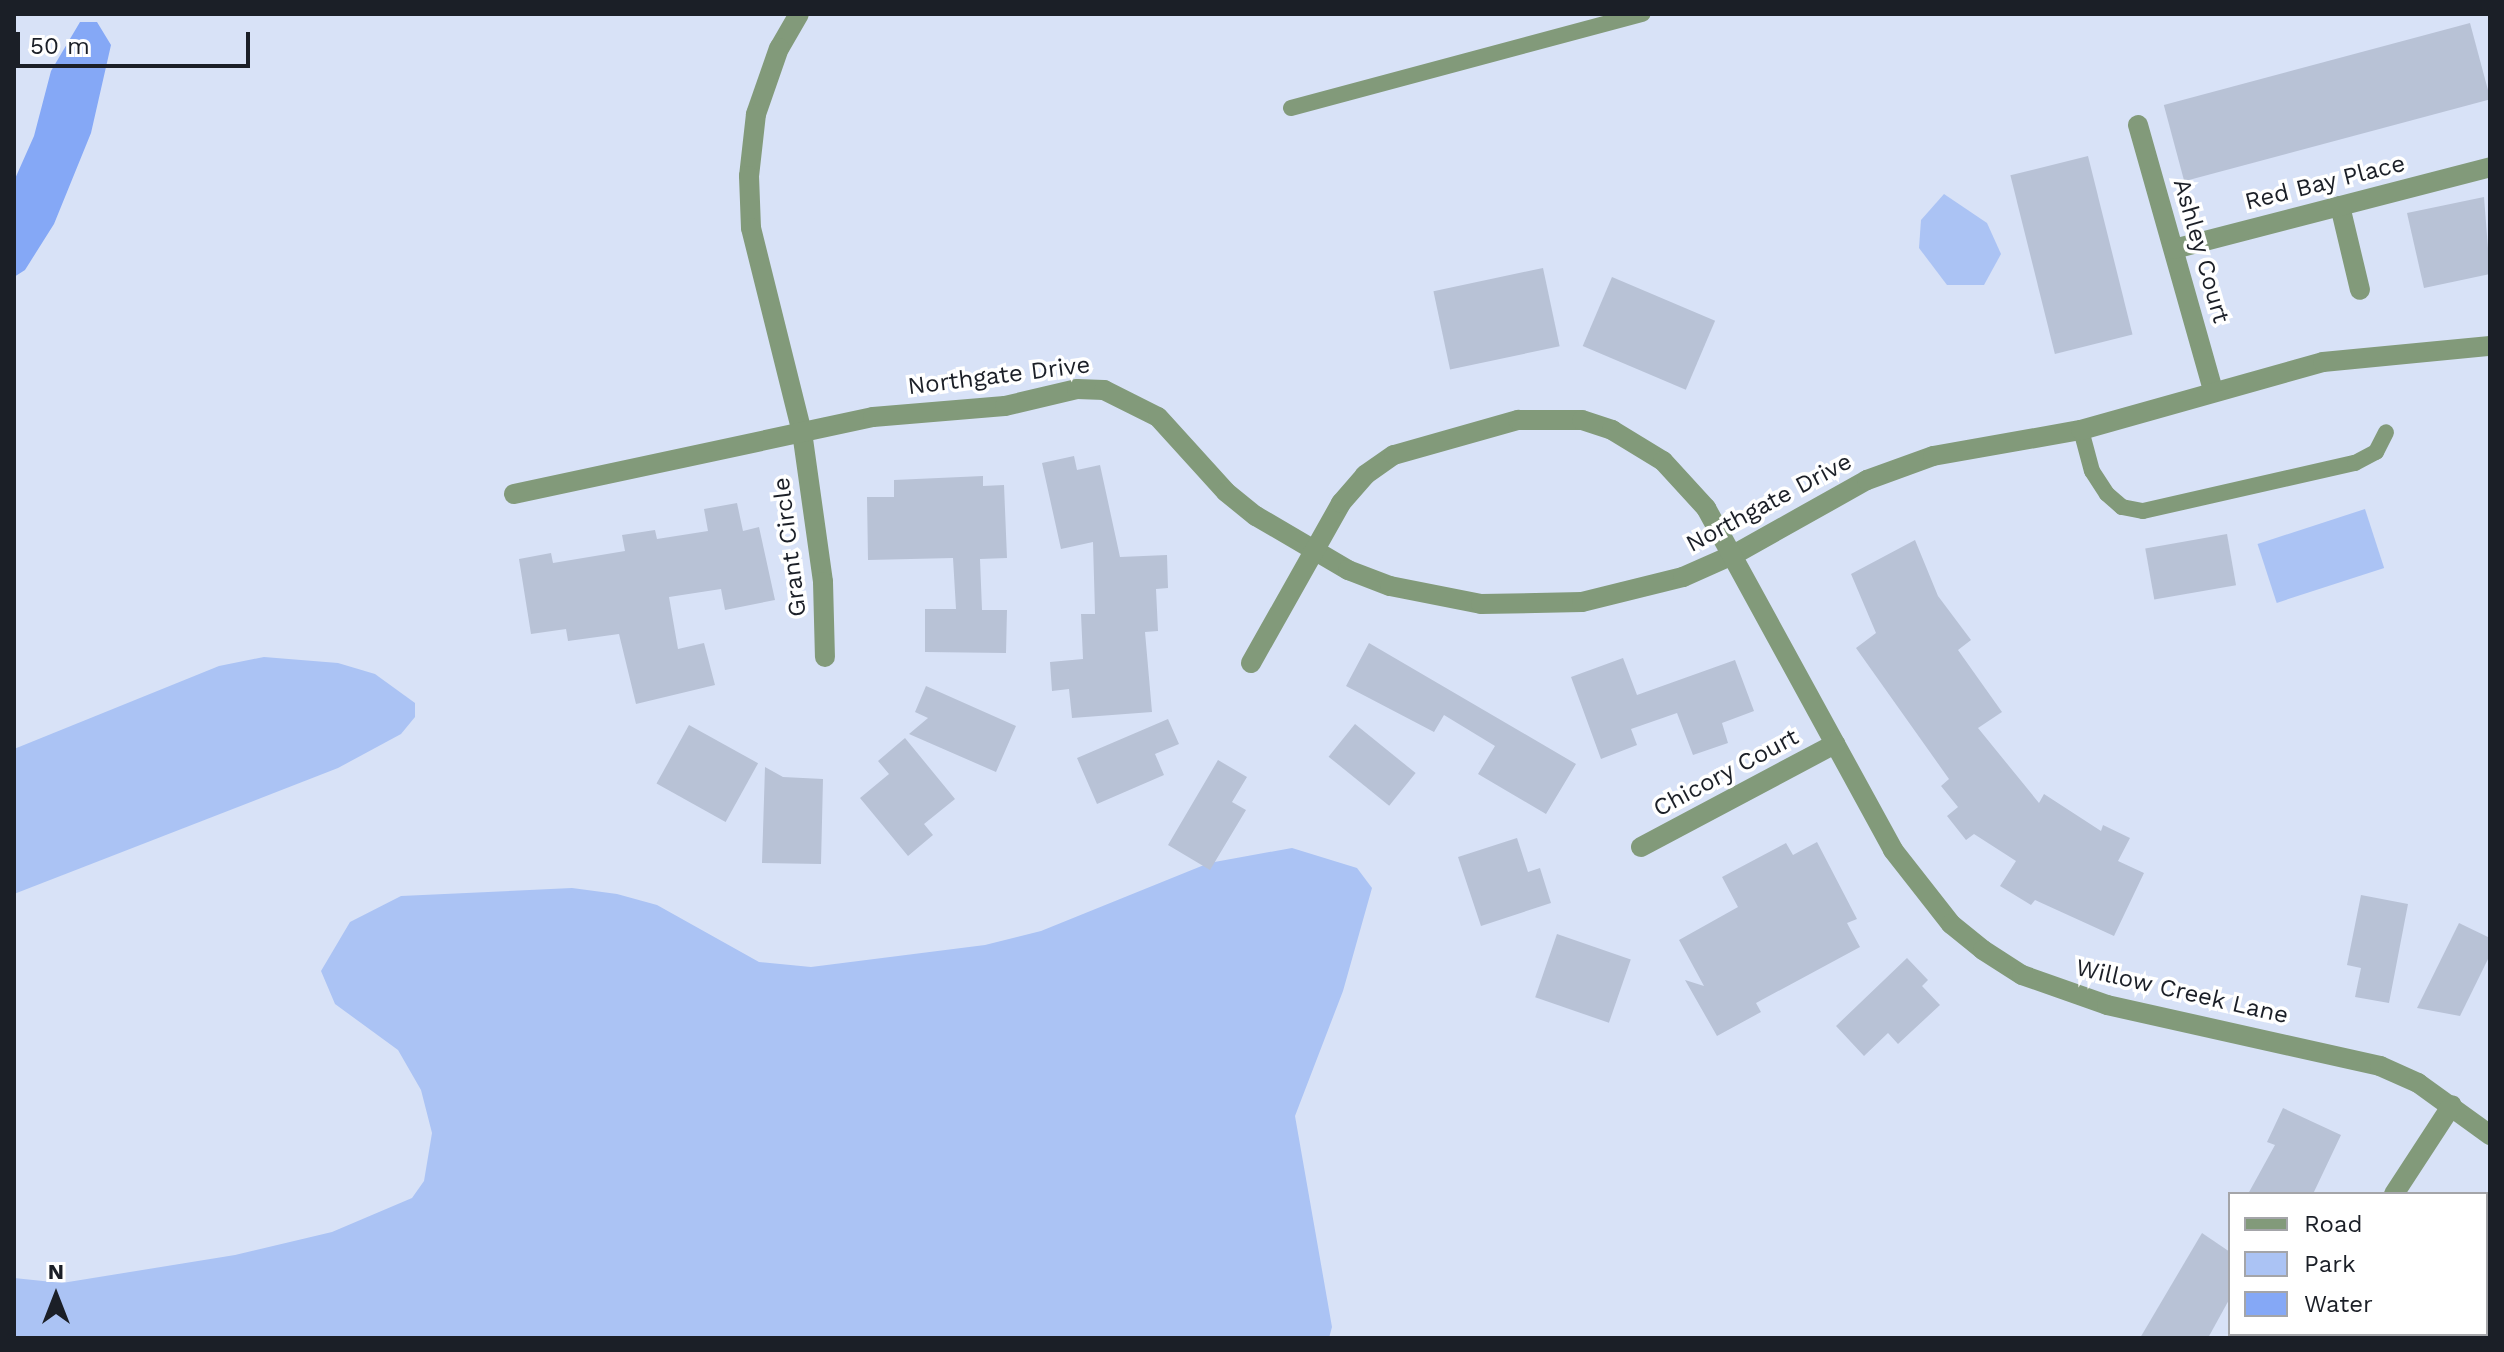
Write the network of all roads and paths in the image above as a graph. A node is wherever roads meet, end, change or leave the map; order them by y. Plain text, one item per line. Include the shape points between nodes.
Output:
1 (799, 14) edge
2 (1643, 14) edge
3 (1291, 108) dead end
4 (2138, 125) dead end
5 (2490, 167) edge
6 (2340, 206) junction
7 (2174, 249) junction
8 (2360, 290) dead end
9 (2490, 346) edge
10 (2213, 390) junction
11 (2081, 430) junction
12 (802, 432) junction
13 (2386, 432) dead end
14 (514, 494) dead end
15 (1312, 551) junction
16 (1735, 554) junction
17 (825, 657) dead end
18 (1251, 663) dead end
19 (1835, 744) junction
20 (1641, 847) dead end
21 (2452, 1105) junction
22 (2490, 1135) edge
23 (2395, 1192) edge

1 - 12 street, Grant Circle via 779,48 756,114 749,176 760,278
2 - 3 lane
4 - 7 street, Ashley Court
5 - 6 street, Red Bay Place
6 - 7 street, Red Bay Place
6 - 8 street
7 - 10 street, Ashley Court
9 - 10 street, Northgate Drive via 2323,362
10 - 11 street, Northgate Drive
11 - 13 lane via 2092,471 2107,494 2122,507 2143,511 2355,463 2376,452
11 - 16 street, Northgate Drive via 1898,467
12 - 14 street, Northgate Drive
12 - 15 street, Northgate Drive via 873,417 1005,406 1077,389 1104,390 1158,417 1226,492
12 - 17 street, Grant Circle via 823,582
15 - 16 street, Northgate Drive via 1390,586 1481,604 1531,606 1633,592
15 - 16 street, Willow Creek Lane via 1349,493 1394,455 1518,420 1548,417 1612,430 1652,453 1685,480
15 - 18 street, Willow Creek Lane
16 - 19 street, Willow Creek Lane
19 - 20 street, Chicory Court
19 - 21 street, Willow Creek Lane via 1919,887 1951,924 2022,975 2107,1005 2339,1054 2418,1083
21 - 22 street, Willow Creek Lane
21 - 23 street

